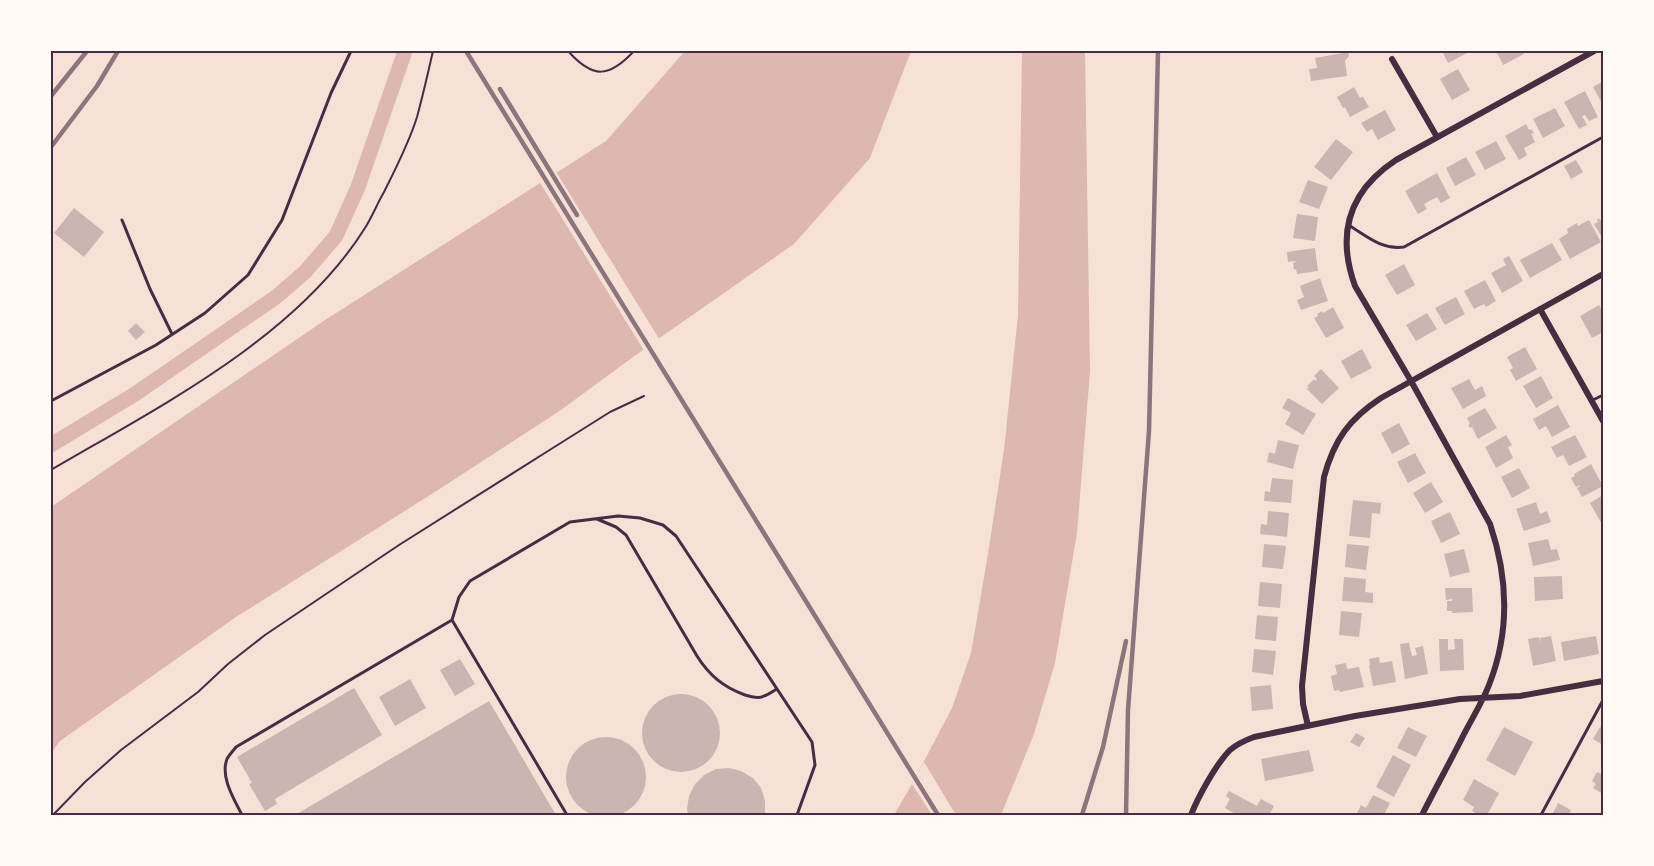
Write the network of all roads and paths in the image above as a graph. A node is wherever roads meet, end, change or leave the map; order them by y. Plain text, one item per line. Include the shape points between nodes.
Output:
1 (351, 51) edge
2 (433, 51) edge
3 (568, 51) edge
4 (634, 51) edge
5 (1594, 51) edge
6 (1392, 59) dead end
7 (1437, 137) junction
8 (1603, 137) edge
9 (122, 220) dead end
10 (1348, 225) junction
11 (1603, 274) edge
12 (1540, 309) junction
13 (172, 334) junction
14 (1411, 381) junction
15 (1603, 395) edge
16 (644, 396) dead end
17 (51, 401) edge
18 (1592, 401) junction
19 (1603, 421) edge
20 (51, 470) edge
21 (596, 519) junction
22 (452, 620) junction
23 (1603, 681) edge
24 (777, 689) junction
25 (1483, 698) junction
26 (1603, 700) edge
27 (1308, 726) junction
28 (53, 815) edge
29 (242, 815) edge
30 (567, 815) edge
31 (797, 815) edge
32 (1191, 815) edge
33 (1422, 815) edge
34 (1541, 815) edge

1 - 13 lane via 282,220 248,275 205,313
2 - 20 path via 416,118 399,161 366,227 314,291 269,332 200,383
3 - 4 path via 594,72 610,71
5 - 7 street
6 - 7 street
7 - 10 street via 1375,175 1354,206
8 - 10 lane via 1404,247 1384,246
9 - 13 lane
10 - 14 street via 1347,254 1355,286
11 - 12 street
12 - 14 street
12 - 18 street
13 - 17 lane
14 - 25 street via 1490,524 1497,545 1503,574 1504,626 1499,656
14 - 27 street via 1365,408 1350,422 1329,458 1302,686
15 - 18 lane
16 - 28 path via 610,412 548,451 265,635 121,750
18 - 19 street
21 - 22 lane via 570,522 470,581 459,597
21 - 24 lane via 640,518 663,525 676,536
21 - 24 lane via 626,535 697,656 718,682 752,697 763,697
22 - 29 lane via 236,747 227,760 225,776
22 - 30 lane
23 - 25 street via 1520,696
24 - 31 lane via 812,742 815,765
25 - 27 street
25 - 33 street
26 - 34 lane
27 - 32 street via 1254,737 1231,749

